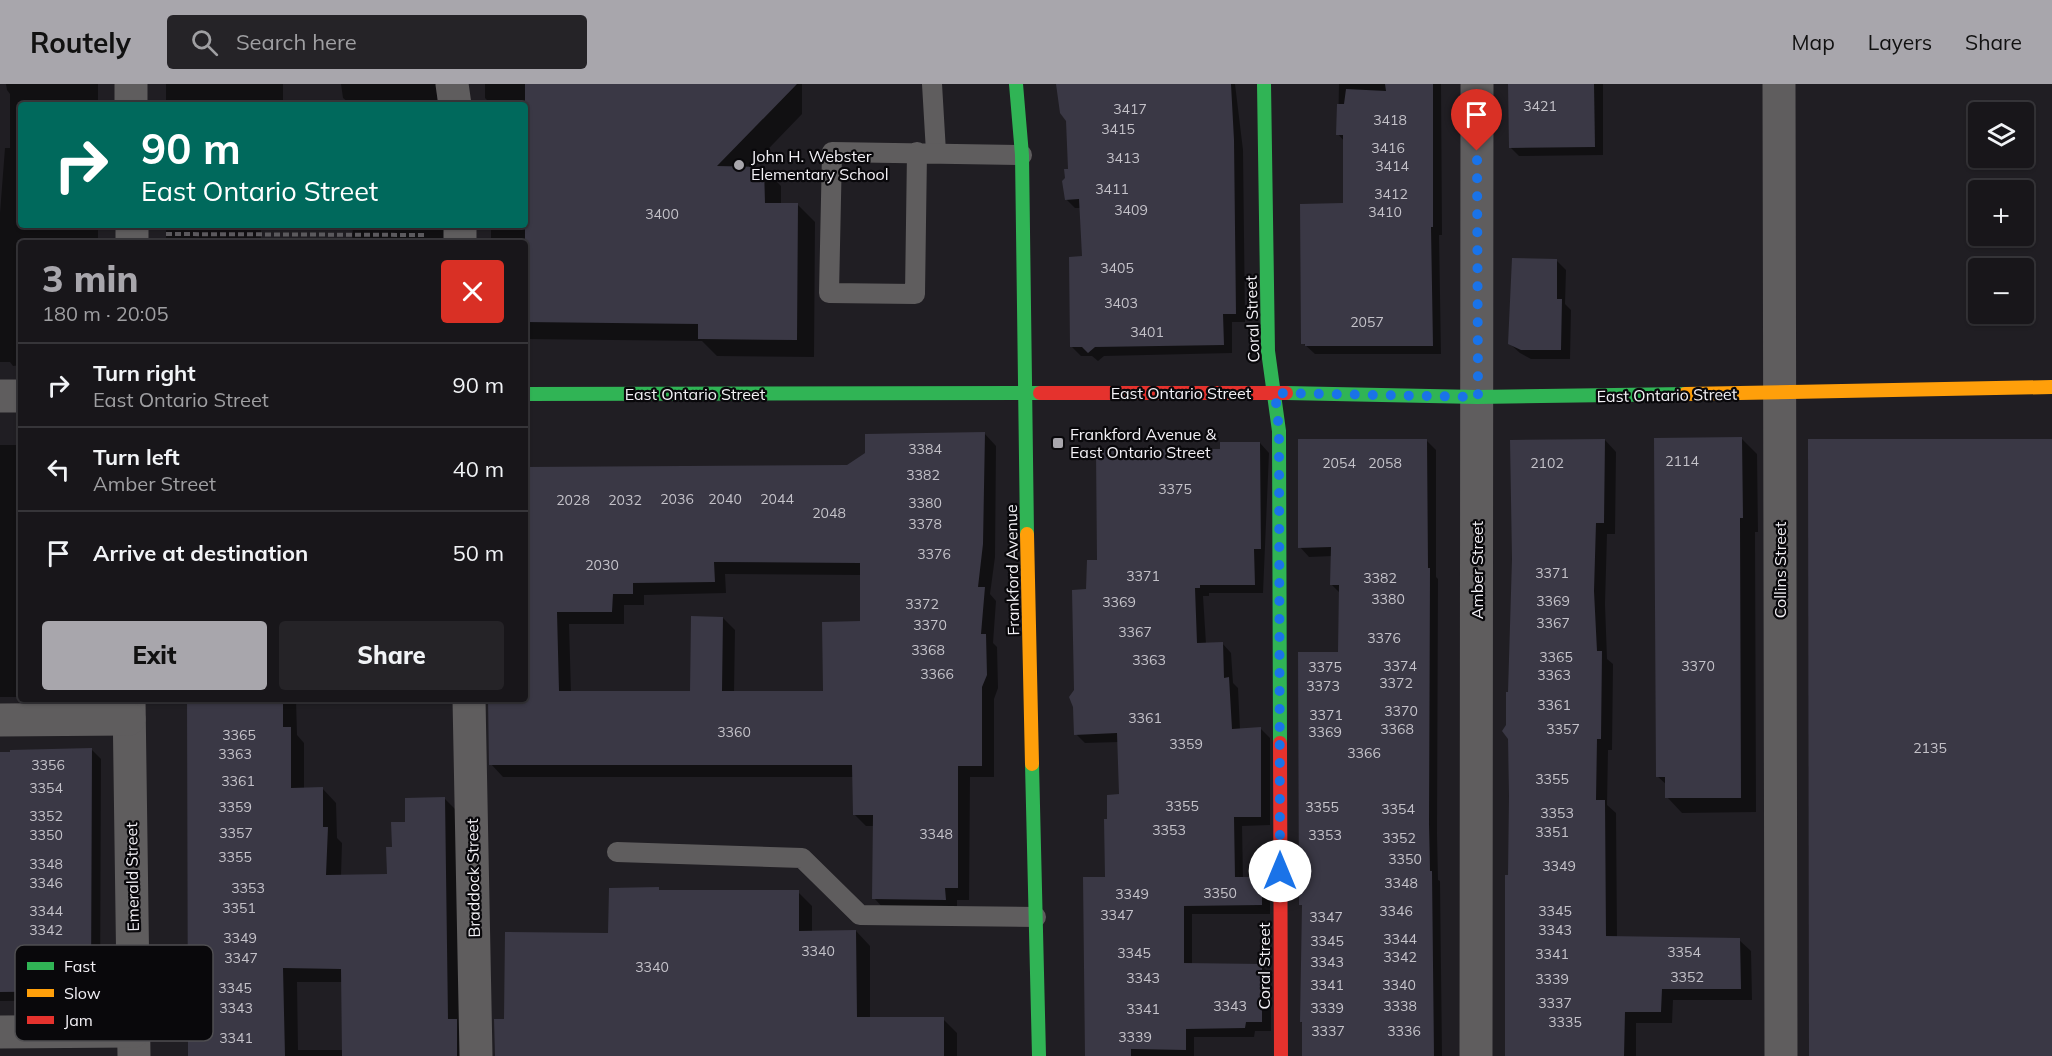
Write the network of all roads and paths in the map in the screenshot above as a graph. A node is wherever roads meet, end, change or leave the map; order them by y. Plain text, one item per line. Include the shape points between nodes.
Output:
1 (131, 84) edge
2 (452, 84) edge
3 (932, 84) edge
4 (1016, 84) edge
5 (1264, 84) edge
6 (1477, 84) edge
7 (1779, 84) edge
8 (131, 102) edge
9 (454, 102) edge
10 (926, 152) junction
11 (1022, 155) junction
12 (132, 234) edge
13 (460, 234) edge
14 (2052, 387) edge
15 (1024, 393) junction
16 (1275, 393) junction
17 (1779, 393) junction
18 (528, 394) edge
19 (0, 396) edge
20 (18, 396) edge
21 (1478, 397) junction
22 (470, 702) edge
23 (129, 709) edge
24 (0, 720) edge
25 (617, 852) dead end
26 (1036, 917) junction
27 (133, 945) edge
28 (0, 1032) edge
29 (15, 1033) edge
30 (100, 1041) edge
31 (134, 1044) edge
32 (476, 1056) edge
33 (1040, 1056) edge
34 (1281, 1056) edge
35 (1476, 1056) edge
36 (1781, 1056) edge

1 - 8 street
2 - 9 street
3 - 10 lane
4 - 11 street, Frankford Avenue
5 - 16 street, Coral Street via 1268,351
6 - 21 street, Amber Street
7 - 17 street, Collins Street
10 - 10 lane via 832,152 829,293 915,294
10 - 11 lane
11 - 15 street, Frankford Avenue
12 - 13 path
14 - 17 street, East Ontario Street
15 - 16 street, East Ontario Street
15 - 18 street, East Ontario Street
15 - 26 street, Frankford Avenue
16 - 21 street, East Ontario Street
16 - 34 street, Coral Street via 1279,430
17 - 21 street, East Ontario Street
17 - 36 street, Collins Street
19 - 20 street
21 - 35 street, Amber Street
22 - 32 street, Braddock Street
23 - 24 street
23 - 27 street, Emerald Street
25 - 26 lane via 802,858 860,915
26 - 33 street, Frankford Avenue
28 - 29 street
30 - 31 street

